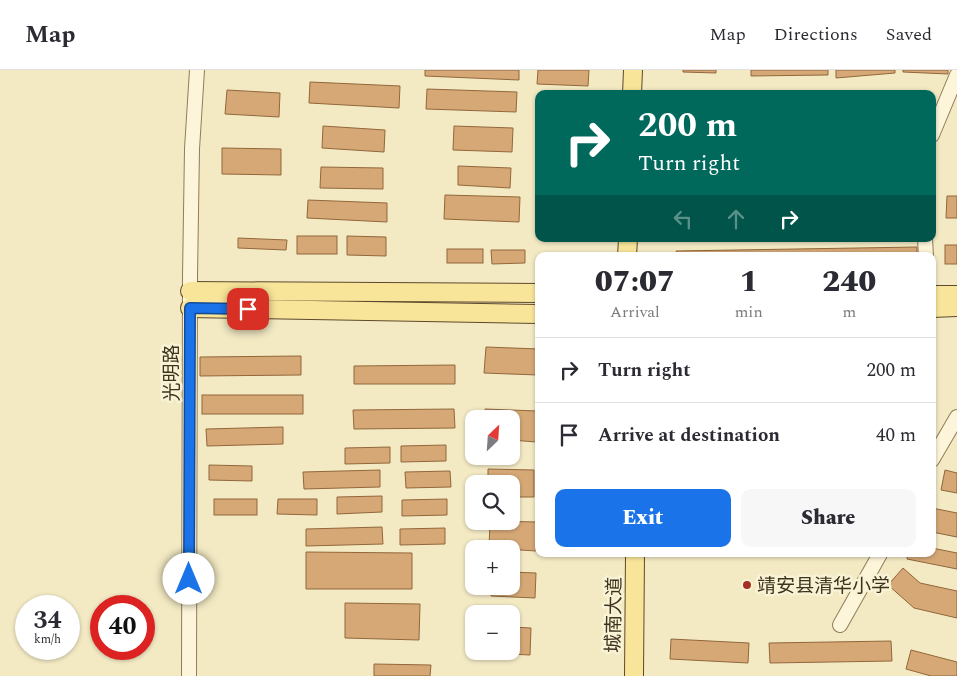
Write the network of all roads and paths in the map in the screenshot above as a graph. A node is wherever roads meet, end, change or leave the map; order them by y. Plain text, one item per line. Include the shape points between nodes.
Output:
1 (198, 70) edge
2 (633, 70) edge
3 (645, 70) edge
4 (957, 76) edge
5 (632, 90) edge
6 (644, 90) edge
7 (936, 126) edge
8 (535, 293) edge
9 (936, 295) edge
10 (957, 295) edge
11 (190, 300) junction
12 (957, 307) edge
13 (936, 308) edge
14 (535, 314) edge
15 (957, 417) edge
16 (936, 453) edge
17 (623, 557) edge
18 (635, 557) edge
19 (878, 557) edge
20 (840, 625) dead end
21 (189, 676) edge
22 (622, 676) edge
23 (634, 676) edge

1 - 11 street, 光明路
2 - 5 main road
3 - 6 main road
4 - 7 street
8 - 11 main road
9 - 10 main road
11 - 14 main road
11 - 21 street, 光明路
12 - 13 main road
15 - 16 street
17 - 22 main road, 城南大道
18 - 23 main road, 城南大道
19 - 20 street

